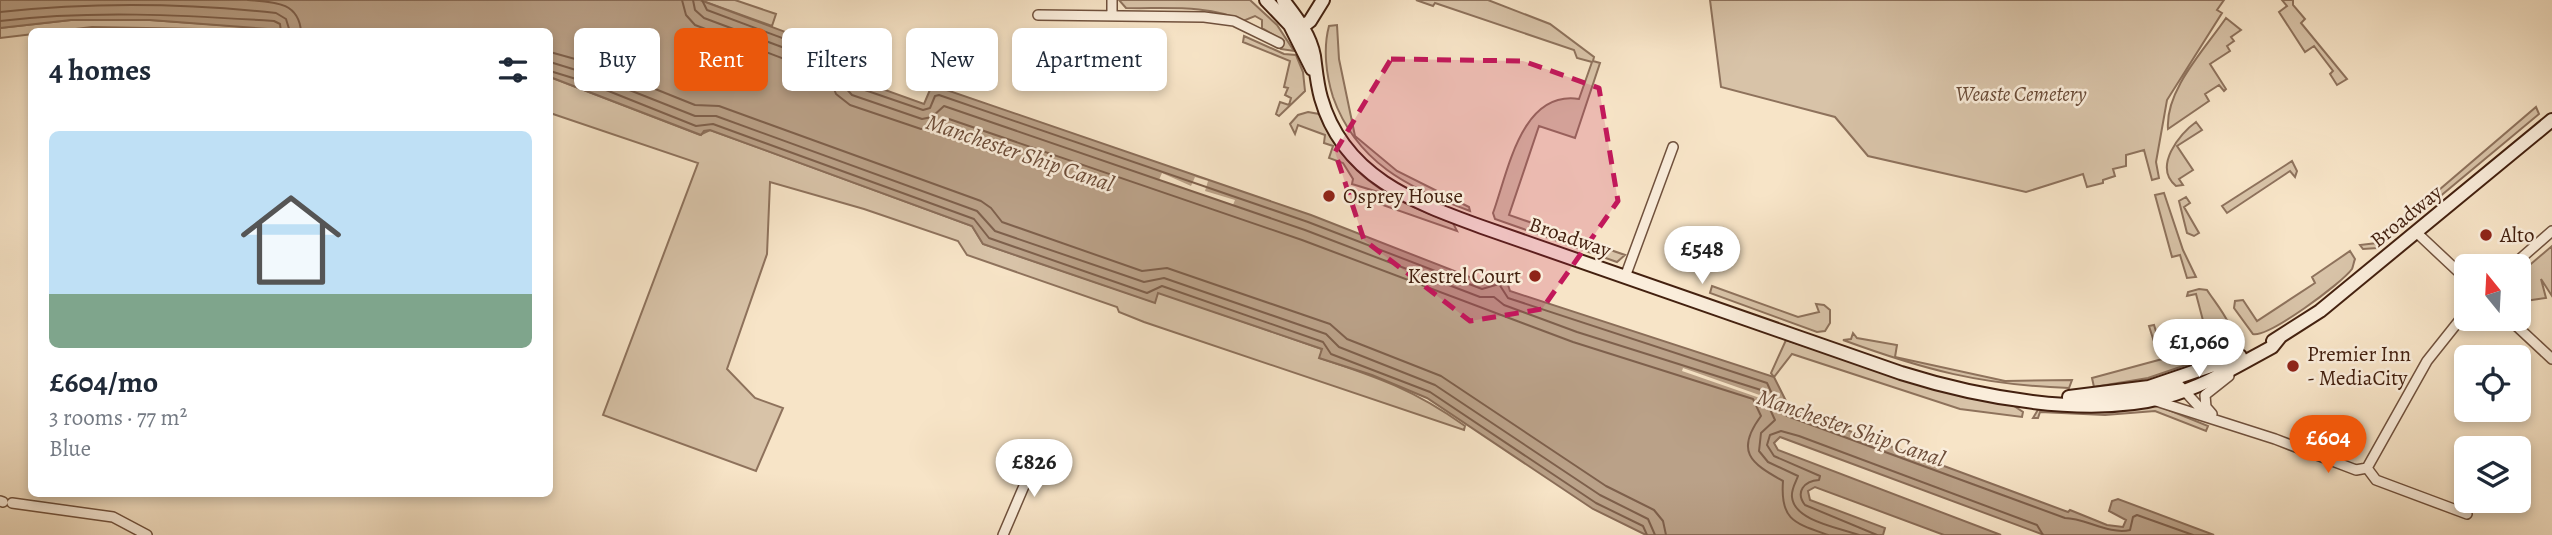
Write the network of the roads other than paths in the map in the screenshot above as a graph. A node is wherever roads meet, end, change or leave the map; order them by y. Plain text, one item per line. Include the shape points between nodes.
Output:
1 (1112, 0) edge
2 (1266, 0) edge
3 (1283, 0) edge
4 (1322, 2) edge
5 (1112, 14) junction
6 (1038, 15) dead end
7 (1298, 30) junction
8 (1279, 44) dead end
9 (2552, 120) edge
10 (1673, 147) dead end
11 (2552, 231) edge
12 (2416, 232) junction
13 (2524, 254) edge
14 (2454, 268) edge
15 (1625, 277) junction
16 (2454, 327) edge
17 (2522, 331) edge
18 (2276, 342) junction
19 (2552, 359) edge
20 (2183, 391) junction
21 (2068, 397) junction
22 (2041, 400) junction
23 (2153, 400) junction
24 (2212, 414) junction
25 (2228, 424) junction
26 (1039, 451) dead end
27 (2367, 468) junction
28 (5, 502) edge
29 (2467, 514) dead end
30 (147, 535) edge
31 (1003, 535) edge

1 - 5 street
2 - 7 street
3 - 7 street
4 - 7 street
5 - 6 street
5 - 8 street via 1234,21
7 - 15 street, Broadway via 1314,58 1313,70 1332,126 1351,155 1378,181 1429,208
9 - 12 street, Broadway
10 - 15 street
11 - 13 street
12 - 14 street
12 - 18 street, Broadway
15 - 22 street, Broadway via 1935,384
16 - 27 street via 2427,361
17 - 19 street
18 - 20 street, Broadway
18 - 21 street, Broadway via 2168,382
18 - 24 street, Broadway via 2208,390 2205,402
20 - 21 street, Broadway via 2179,386 2087,401
20 - 23 street, Broadway
20 - 24 street
21 - 22 street, Broadway
22 - 23 street, Broadway via 2100,405
23 - 25 street
24 - 25 street
25 - 27 street via 2356,470
26 - 31 street
27 - 29 street via 2376,480
28 - 30 street via 113,517

